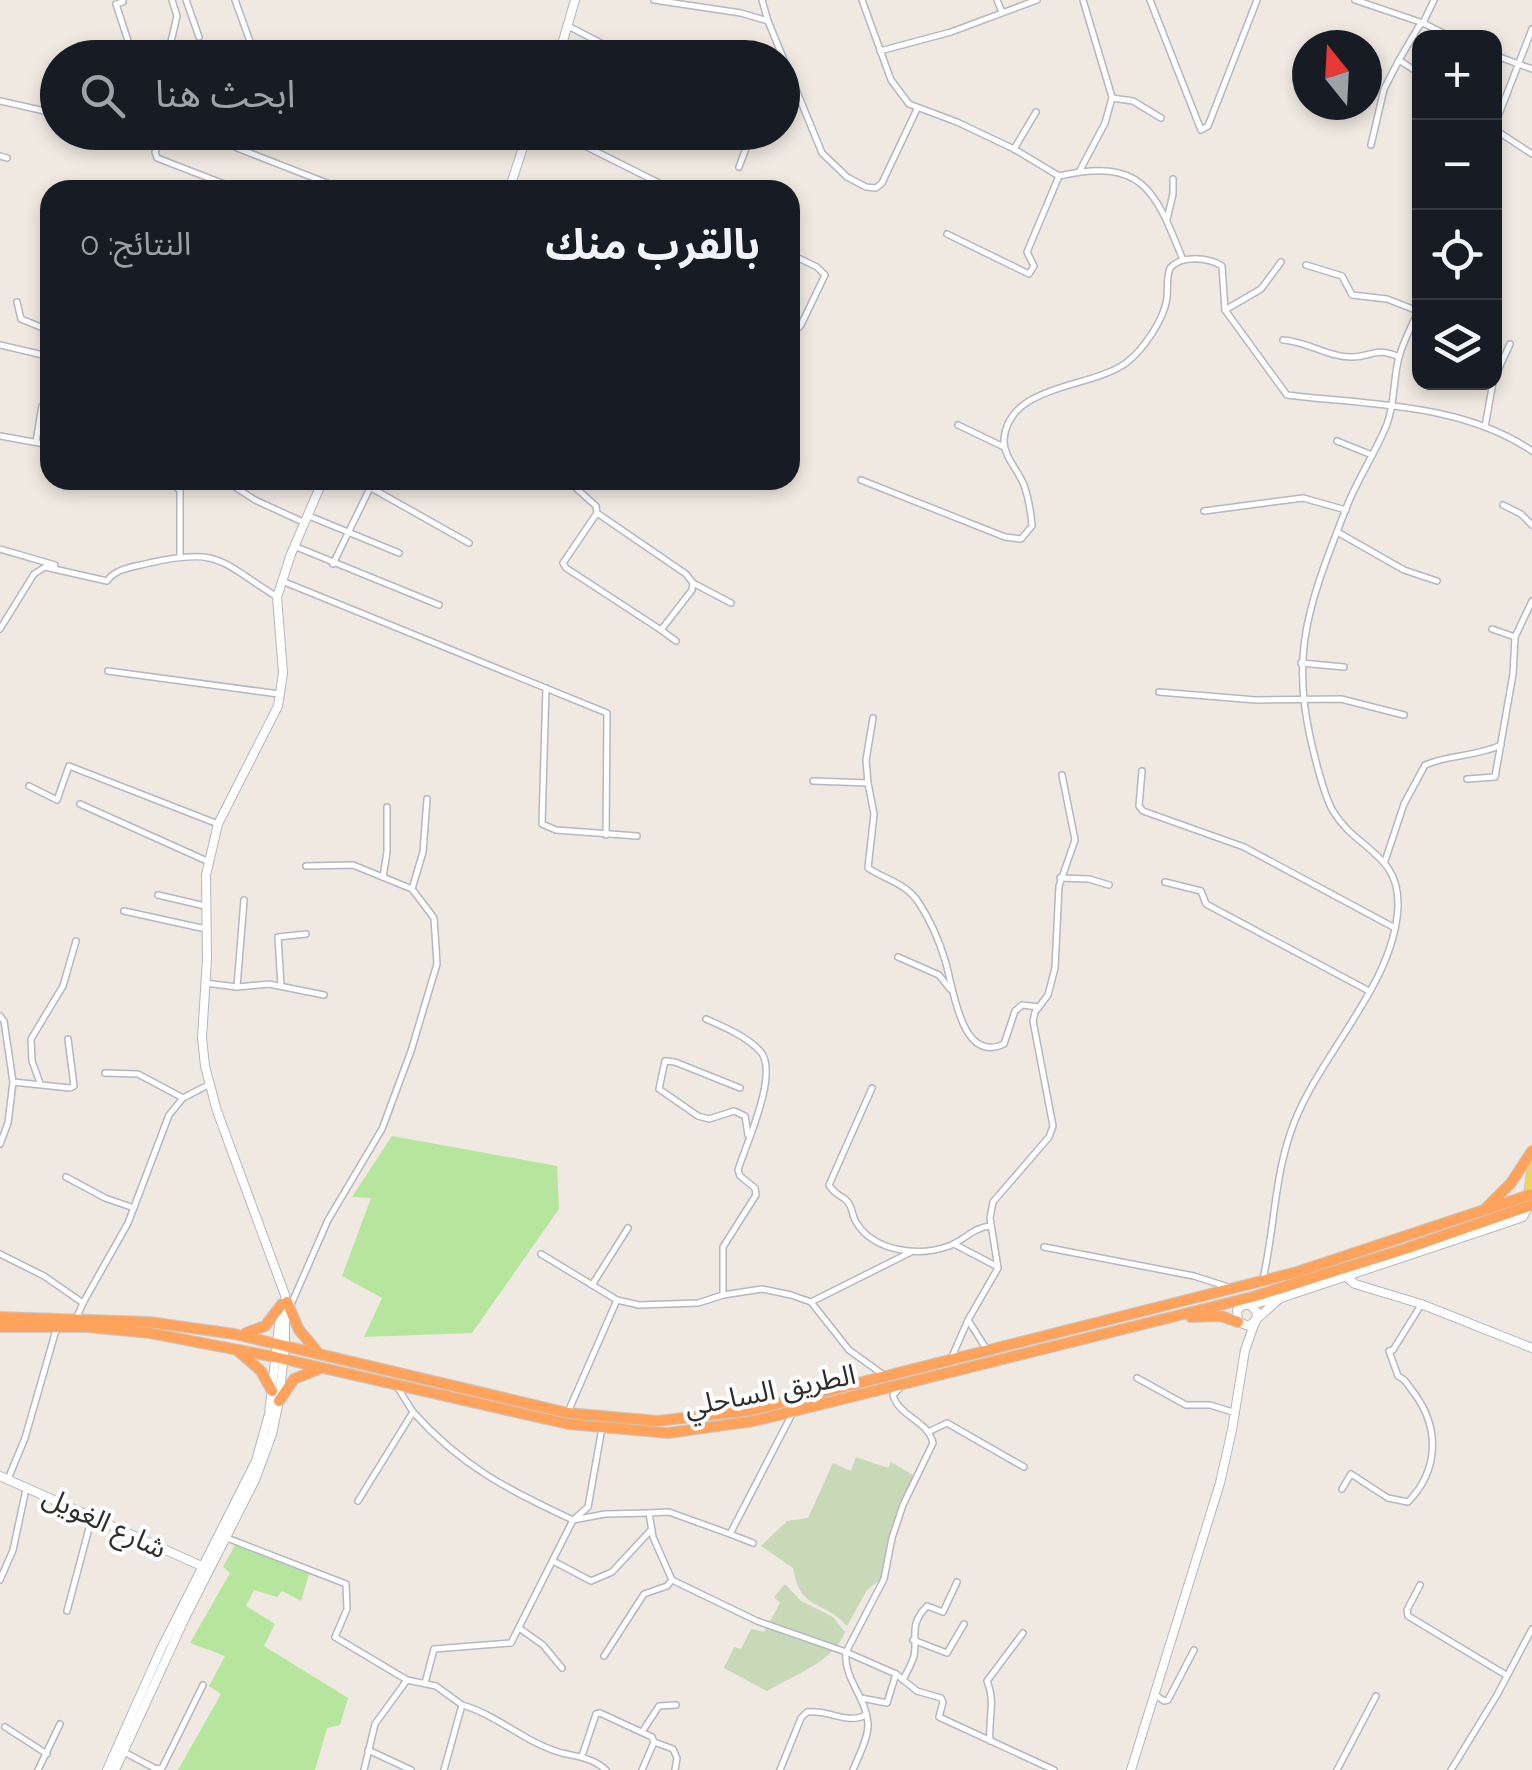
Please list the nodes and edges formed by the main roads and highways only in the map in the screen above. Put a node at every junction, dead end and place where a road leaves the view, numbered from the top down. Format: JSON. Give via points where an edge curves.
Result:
{"nodes":[{"id":1,"x":1532,"y":1151,"type":"edge"},
{"id":2,"x":1532,"y":1167,"type":"edge"},
{"id":3,"x":1530,"y":1200,"type":"edge"},
{"id":4,"x":1484,"y":1210,"type":"junction"},
{"id":5,"x":0,"y":1317,"type":"edge"},
{"id":6,"x":1165,"y":1318,"type":"junction"},
{"id":7,"x":1238,"y":1322,"type":"road end"},
{"id":8,"x":0,"y":1327,"type":"edge"},
{"id":9,"x":234,"y":1334,"type":"junction"},
{"id":10,"x":228,"y":1347,"type":"junction"},
{"id":11,"x":321,"y":1354,"type":"junction"},
{"id":12,"x":329,"y":1370,"type":"junction"}],
"edges":[{"from":1,"to":4,"type":"highway"},
{"from":2,"to":3,"type":"main road"},
{"from":3,"to":4,"type":"highway","name":"الطريق الساحلي"},
{"from":3,"to":6,"type":"highway","name":"الطريق الساحلي","via":[[1290,1286]]},
{"from":4,"to":11,"type":"highway","name":"الطريق الساحلي","via":[[1262,1282],[887,1378],[703,1417],[658,1421],[568,1413]]},
{"from":5,"to":9,"type":"highway","name":"الطريق الساحلي","via":[[149,1322]]},
{"from":6,"to":7,"type":"highway","via":[[1216,1315]]},
{"from":6,"to":12,"type":"highway","name":"الطريق الساحلي","via":[[794,1412],[668,1433],[537,1418]]},
{"from":8,"to":10,"type":"highway","name":"الطريق الساحلي","via":[[150,1333]]},
{"from":9,"to":11,"type":"highway","name":"الطريق الساحلي"},
{"from":9,"to":11,"type":"highway","via":[[266,1326],[286,1305]]},
{"from":10,"to":12,"type":"highway","name":"الطريق الساحلي"},
{"from":10,"to":12,"type":"highway","via":[[256,1365],[275,1396],[302,1374]]}]}
